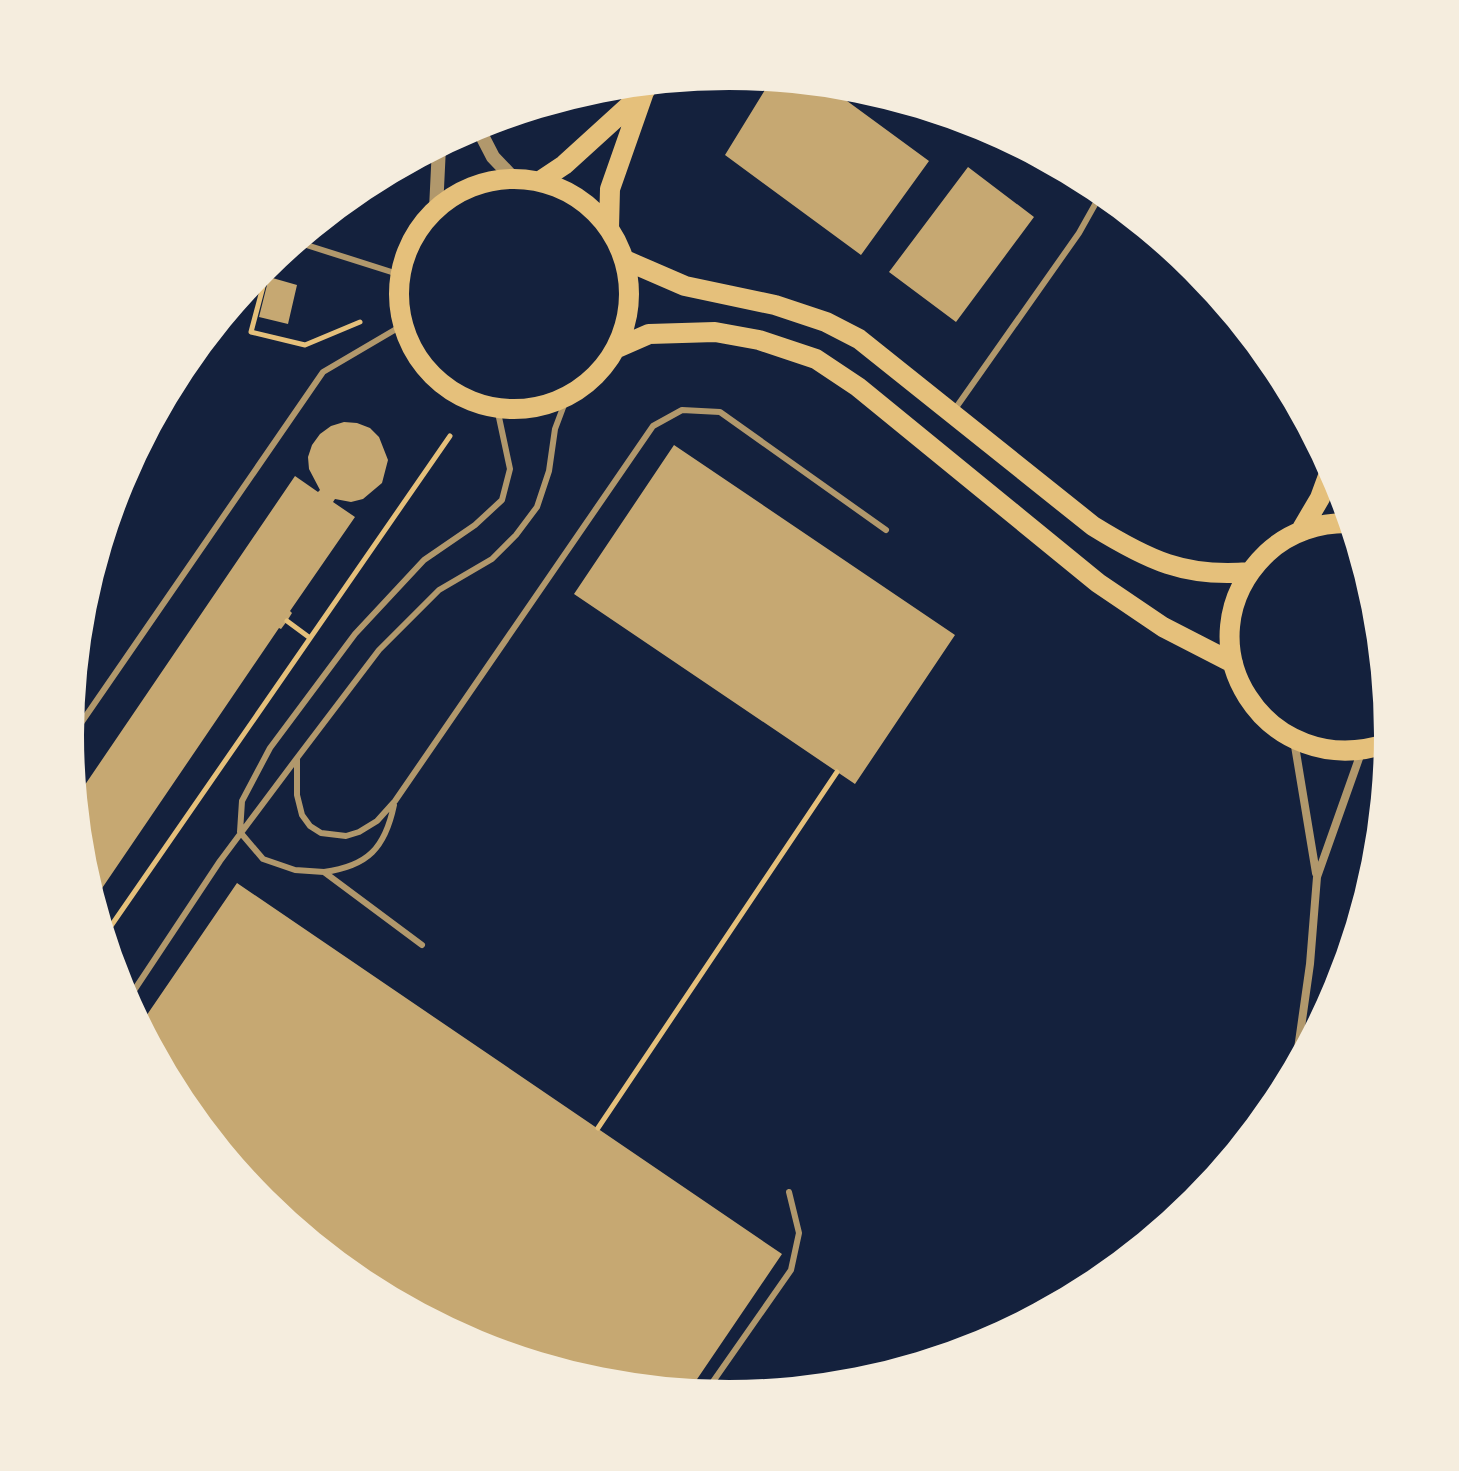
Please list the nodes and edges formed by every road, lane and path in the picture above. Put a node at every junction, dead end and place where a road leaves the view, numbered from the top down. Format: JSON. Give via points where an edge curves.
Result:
{"nodes":[{"id":1,"x":644,"y":96,"type":"edge"},
{"id":2,"x":637,"y":97,"type":"edge"},
{"id":3,"x":483,"y":138,"type":"edge"},
{"id":4,"x":438,"y":160,"type":"edge"},
{"id":5,"x":513,"y":178,"type":"junction"},
{"id":6,"x":540,"y":181,"type":"junction"},
{"id":7,"x":1095,"y":204,"type":"edge"},
{"id":8,"x":436,"y":209,"type":"junction"},
{"id":9,"x":609,"y":228,"type":"junction"},
{"id":10,"x":309,"y":246,"type":"edge"},
{"id":11,"x":625,"y":260,"type":"junction"},
{"id":12,"x":401,"y":275,"type":"junction"},
{"id":13,"x":262,"y":291,"type":"edge"},
{"id":14,"x":360,"y":322,"type":"dead end"},
{"id":15,"x":403,"y":325,"type":"junction"},
{"id":16,"x":617,"y":348,"type":"junction"},
{"id":17,"x":567,"y":397,"type":"junction"},
{"id":18,"x":497,"y":408,"type":"junction"},
{"id":19,"x":953,"y":412,"type":"junction"},
{"id":20,"x":450,"y":436,"type":"dead end"},
{"id":21,"x":1325,"y":485,"type":"edge"},
{"id":22,"x":1339,"y":524,"type":"edge"},
{"id":23,"x":886,"y":530,"type":"dead end"},
{"id":24,"x":1300,"y":532,"type":"junction"},
{"id":25,"x":1250,"y":572,"type":"junction"},
{"id":26,"x":287,"y":621,"type":"dead end"},
{"id":27,"x":310,"y":638,"type":"junction"},
{"id":28,"x":1233,"y":663,"type":"junction"},
{"id":29,"x":84,"y":718,"type":"edge"},
{"id":30,"x":1294,"y":740,"type":"junction"},
{"id":31,"x":1375,"y":747,"type":"edge"},
{"id":32,"x":1362,"y":750,"type":"junction"},
{"id":33,"x":297,"y":758,"type":"junction"},
{"id":34,"x":837,"y":772,"type":"dead end"},
{"id":35,"x":395,"y":801,"type":"junction"},
{"id":36,"x":240,"y":832,"type":"junction"},
{"id":37,"x":324,"y":872,"type":"junction"},
{"id":38,"x":1317,"y":877,"type":"junction"},
{"id":39,"x":112,"y":924,"type":"edge"},
{"id":40,"x":422,"y":945,"type":"dead end"},
{"id":41,"x":136,"y":988,"type":"edge"},
{"id":42,"x":1300,"y":1037,"type":"edge"},
{"id":43,"x":598,"y":1128,"type":"dead end"},
{"id":44,"x":789,"y":1192,"type":"dead end"},
{"id":45,"x":714,"y":1381,"type":"edge"}],
"edges":[{"from":1,"to":9,"type":"main road","via":[[610,189]]},
{"from":2,"to":6,"type":"main road"},
{"from":3,"to":5,"type":"street"},
{"from":4,"to":8,"type":"street"},
{"from":5,"to":6,"type":"main road"},
{"from":5,"to":8,"type":"main road","via":[[480,183]]},
{"from":6,"to":9,"type":"main road","via":[[590,207]]},
{"from":7,"to":19,"type":"lane"},
{"from":8,"to":12,"type":"main road","via":[[417,232]]},
{"from":9,"to":11,"type":"main road"},
{"from":10,"to":12,"type":"lane"},
{"from":11,"to":16,"type":"main road","via":[[629,305]]},
{"from":11,"to":19,"type":"main road","via":[[685,286],[826,322],[859,339]]},
{"from":12,"to":15,"type":"main road"},
{"from":13,"to":14,"type":"path","via":[[251,332],[305,345]]},
{"from":15,"to":18,"type":"main road","via":[[418,357],[441,384],[468,400]]},
{"from":15,"to":29,"type":"lane","via":[[323,372]]},
{"from":16,"to":17,"type":"main road","via":[[596,376]]},
{"from":16,"to":28,"type":"main road","via":[[649,334],[715,332],[816,359],[858,387],[1098,583],[1163,627]]},
{"from":17,"to":18,"type":"main road","via":[[533,408]]},
{"from":17,"to":33,"type":"lane","via":[[537,507],[492,559],[439,590],[379,650]]},
{"from":18,"to":36,"type":"lane","via":[[510,469],[502,500],[424,560],[355,634],[258,768],[242,801]]},
{"from":19,"to":25,"type":"main road","via":[[1121,543],[1196,573]]},
{"from":20,"to":27,"type":"path"},
{"from":21,"to":24,"type":"main road"},
{"from":22,"to":24,"type":"main road"},
{"from":23,"to":35,"type":"lane","via":[[720,412],[682,410],[653,426]]},
{"from":24,"to":25,"type":"main road","via":[[1272,548]]},
{"from":25,"to":28,"type":"main road","via":[[1232,616]]},
{"from":26,"to":27,"type":"path"},
{"from":27,"to":39,"type":"path"},
{"from":28,"to":30,"type":"main road","via":[[1255,708]]},
{"from":30,"to":32,"type":"main road","via":[[1334,751]]},
{"from":30,"to":38,"type":"street"},
{"from":31,"to":32,"type":"main road"},
{"from":32,"to":38,"type":"street"},
{"from":33,"to":35,"type":"lane","via":[[302,815],[321,833],[359,832]]},
{"from":33,"to":36,"type":"lane"},
{"from":34,"to":43,"type":"path"},
{"from":35,"to":37,"type":"lane","via":[[389,826],[366,859],[349,869]]},
{"from":36,"to":37,"type":"lane","via":[[263,859],[295,870]]},
{"from":36,"to":41,"type":"lane"},
{"from":37,"to":40,"type":"lane"},
{"from":38,"to":42,"type":"street"},
{"from":44,"to":45,"type":"lane","via":[[799,1233],[791,1270]]}]}
